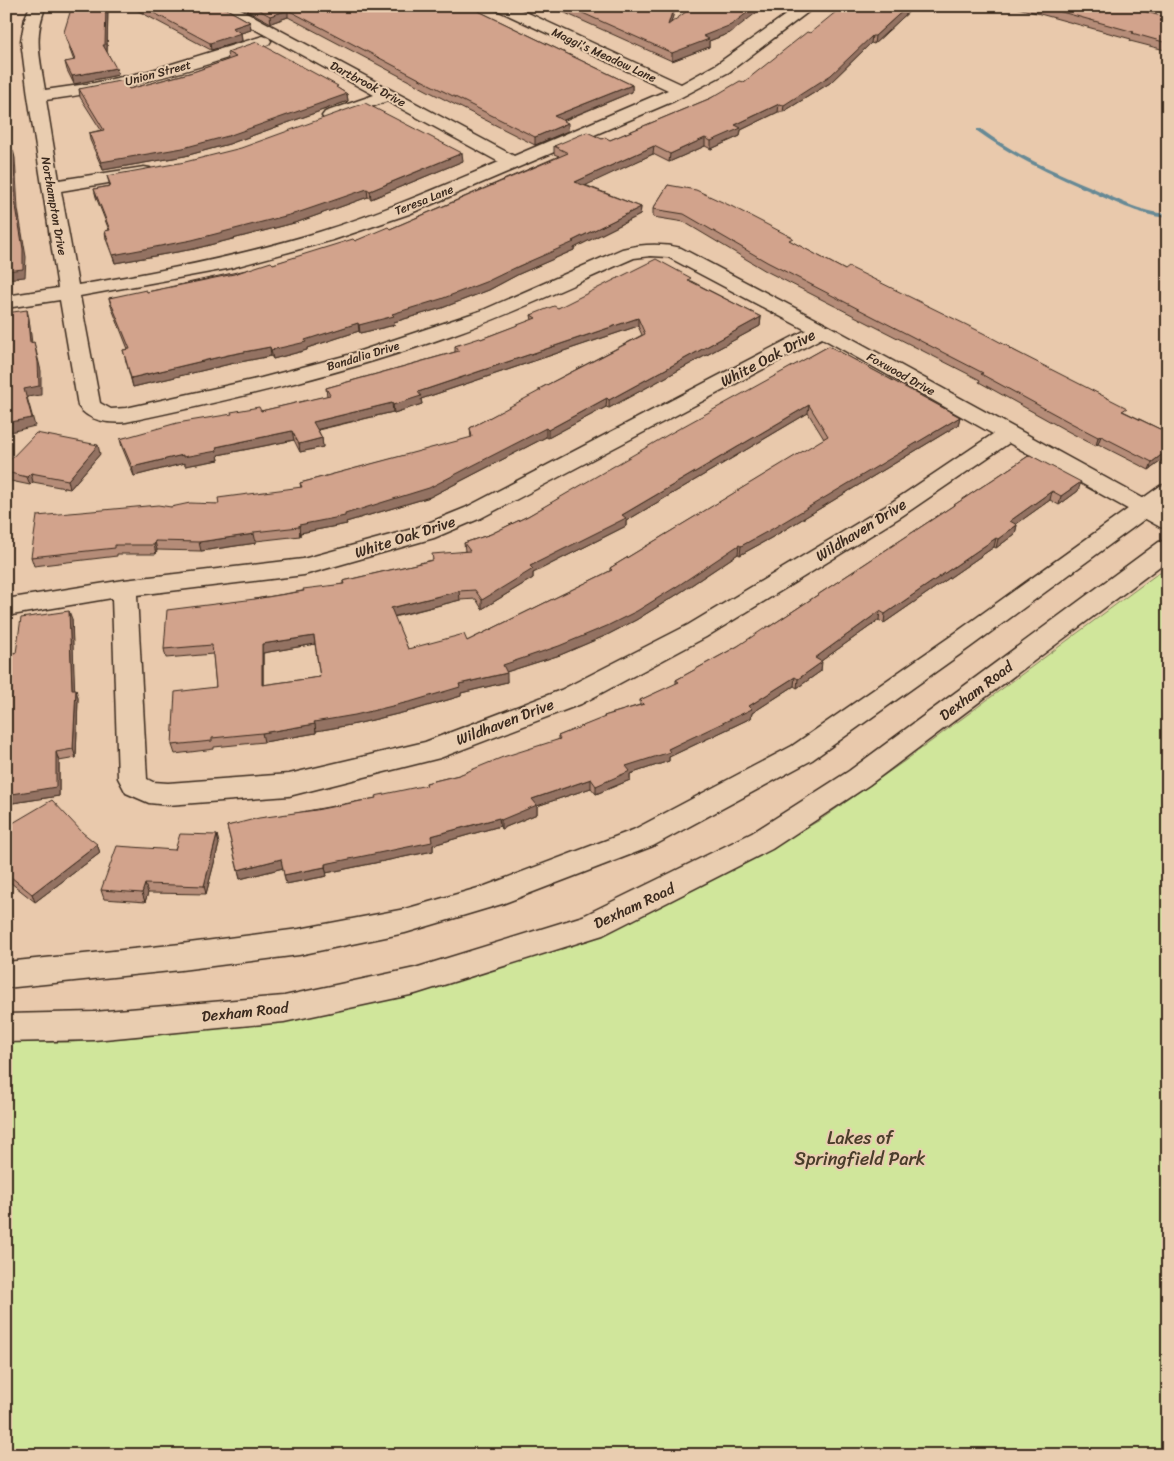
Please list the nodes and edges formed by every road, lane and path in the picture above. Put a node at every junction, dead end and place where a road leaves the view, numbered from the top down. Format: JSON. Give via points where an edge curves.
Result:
{"nodes":[{"id":1,"x":38,"y":6,"type":"edge"},
{"id":2,"x":223,"y":6,"type":"edge"},
{"id":3,"x":501,"y":6,"type":"edge"},
{"id":4,"x":808,"y":6,"type":"edge"},
{"id":5,"x":1162,"y":6,"type":"edge"},
{"id":6,"x":1168,"y":8,"type":"edge"},
{"id":7,"x":276,"y":36,"type":"junction"},
{"id":8,"x":681,"y":90,"type":"junction"},
{"id":9,"x":389,"y":95,"type":"junction"},
{"id":10,"x":36,"y":96,"type":"junction"},
{"id":11,"x":317,"y":121,"type":"edge"},
{"id":12,"x":512,"y":162,"type":"junction"},
{"id":13,"x":158,"y":169,"type":"edge"},
{"id":14,"x":51,"y":187,"type":"junction"},
{"id":15,"x":629,"y":253,"type":"joint"},
{"id":16,"x":69,"y":291,"type":"junction"},
{"id":17,"x":6,"y":302,"type":"edge"},
{"id":18,"x":822,"y":330,"type":"junction"},
{"id":19,"x":90,"y":406,"type":"joint"},
{"id":20,"x":1008,"y":434,"type":"junction"},
{"id":21,"x":1168,"y":492,"type":"edge"},
{"id":22,"x":1156,"y":515,"type":"edge"},
{"id":23,"x":1168,"y":548,"type":"edge"},
{"id":24,"x":124,"y":588,"type":"junction"},
{"id":25,"x":6,"y":608,"type":"edge"},
{"id":26,"x":6,"y":975,"type":"edge"},
{"id":27,"x":6,"y":1028,"type":"edge"}],
"edges":[{"from":1,"to":10,"type":"street","name":"Northampton Drive","via":[[29,41]]},
{"from":2,"to":7,"type":"street","name":"Dartbrook Drive"},
{"from":3,"to":8,"type":"street","name":"Maggi's Meadow Lane"},
{"from":4,"to":8,"type":"street","name":"Teresa Lane","via":[[723,68]]},
{"from":5,"to":6,"type":"street"},
{"from":7,"to":9,"type":"street","name":"Dartbrook Drive"},
{"from":7,"to":10,"type":"street","name":"Union Street","via":[[125,83]]},
{"from":8,"to":12,"type":"street","name":"Teresa Lane"},
{"from":9,"to":11,"type":"street"},
{"from":9,"to":12,"type":"street","name":"Dartbrook Drive"},
{"from":10,"to":14,"type":"street","name":"Northampton Drive"},
{"from":12,"to":16,"type":"street","name":"Teresa Lane","via":[[402,210],[326,236],[220,265]]},
{"from":13,"to":14,"type":"street"},
{"from":14,"to":16,"type":"street","name":"Northampton Drive"},
{"from":15,"to":18,"type":"street","name":"Foxwood Drive","via":[[650,249],[674,252]]},
{"from":15,"to":19,"type":"street","name":"Bandalia Drive","via":[[490,314],[351,360],[225,395],[110,418]]},
{"from":16,"to":17,"type":"street","name":"Teresa Lane"},
{"from":16,"to":19,"type":"street","name":"Northampton Drive"},
{"from":18,"to":20,"type":"street","name":"Foxwood Drive"},
{"from":18,"to":24,"type":"street","name":"White Oak Drive","via":[[473,513],[424,534],[304,567]]},
{"from":20,"to":22,"type":"street","name":"Foxwood Drive"},
{"from":20,"to":24,"type":"street","name":"Wildhaven Drive","via":[[894,511],[697,632],[571,697],[430,751],[289,785],[168,794],[149,792],[136,786],[132,778]]},
{"from":21,"to":22,"type":"street"},
{"from":22,"to":26,"type":"street","via":[[960,642],[802,753],[643,838],[491,896],[405,921],[290,943]]},
{"from":23,"to":27,"type":"street","name":"Dexham Road","via":[[851,784],[762,842],[592,926],[415,981],[284,1009],[94,1026]]},
{"from":24,"to":25,"type":"street","name":"White Oak Drive"}]}
